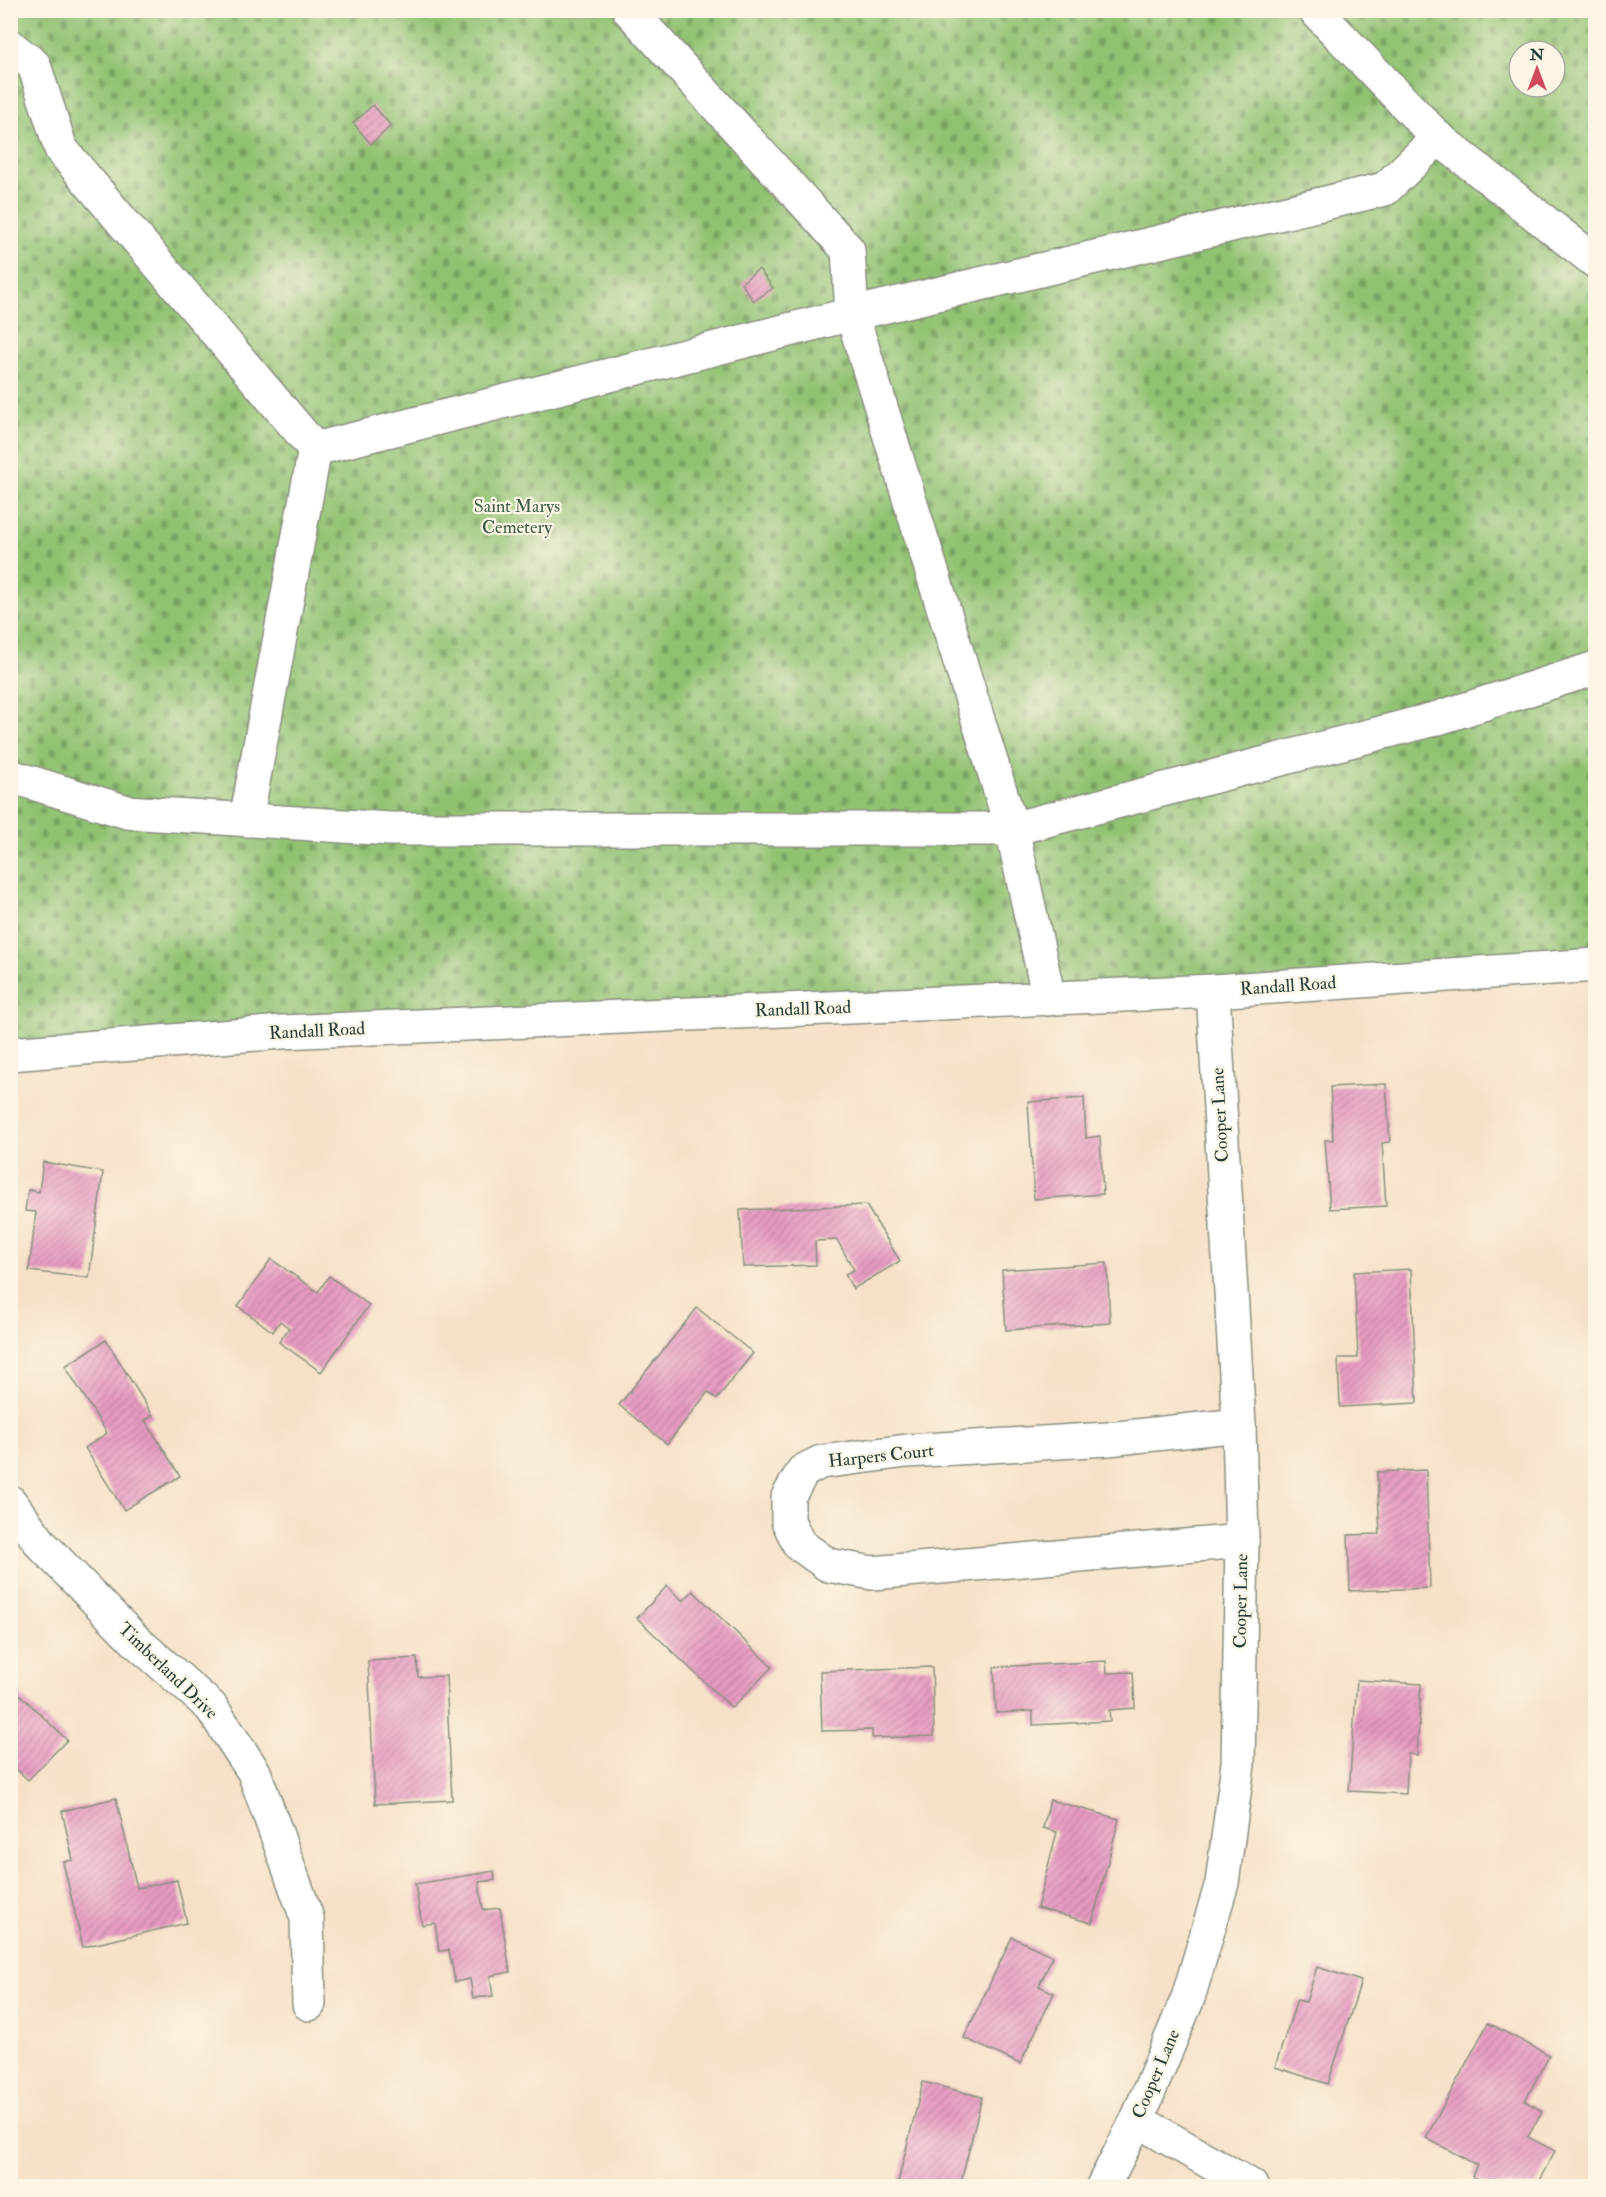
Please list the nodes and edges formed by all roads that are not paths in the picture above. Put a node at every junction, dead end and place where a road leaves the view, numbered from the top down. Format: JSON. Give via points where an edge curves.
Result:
{"nodes":[{"id":1,"x":629,"y":10,"type":"edge"},
{"id":2,"x":1315,"y":10,"type":"edge"},
{"id":3,"x":10,"y":46,"type":"edge"},
{"id":4,"x":1438,"y":138,"type":"junction"},
{"id":5,"x":1596,"y":262,"type":"edge"},
{"id":6,"x":852,"y":314,"type":"junction"},
{"id":7,"x":315,"y":449,"type":"junction"},
{"id":8,"x":1596,"y":668,"type":"edge"},
{"id":9,"x":10,"y":776,"type":"edge"},
{"id":10,"x":246,"y":820,"type":"junction"},
{"id":11,"x":1012,"y":829,"type":"junction"},
{"id":12,"x":1596,"y":965,"type":"edge"},
{"id":13,"x":1213,"y":991,"type":"junction"},
{"id":14,"x":1049,"y":999,"type":"junction"},
{"id":15,"x":10,"y":1054,"type":"edge"},
{"id":16,"x":1239,"y":1425,"type":"junction"},
{"id":17,"x":10,"y":1502,"type":"edge"},
{"id":18,"x":1242,"y":1541,"type":"junction"},
{"id":19,"x":309,"y":2004,"type":"dead end"},
{"id":20,"x":1137,"y":2120,"type":"junction"},
{"id":21,"x":1103,"y":2187,"type":"edge"},
{"id":22,"x":1251,"y":2187,"type":"edge"}],
"edges":[{"from":1,"to":6,"type":"street","via":[[848,250]]},
{"from":2,"to":4,"type":"street"},
{"from":3,"to":7,"type":"street","via":[[34,65],[61,149]]},
{"from":4,"to":5,"type":"street"},
{"from":4,"to":6,"type":"street","via":[[1385,189]]},
{"from":6,"to":7,"type":"street"},
{"from":6,"to":11,"type":"street"},
{"from":7,"to":10,"type":"street"},
{"from":8,"to":11,"type":"street","via":[[1438,717]]},
{"from":9,"to":10,"type":"street","via":[[127,812]]},
{"from":10,"to":11,"type":"street","via":[[390,829]]},
{"from":11,"to":14,"type":"street"},
{"from":12,"to":13,"type":"street","name":"Randall Road"},
{"from":13,"to":14,"type":"street","name":"Randall Road"},
{"from":13,"to":16,"type":"street","name":"Cooper Lane"},
{"from":14,"to":15,"type":"street","name":"Randall Road","via":[[282,1032]]},
{"from":16,"to":18,"type":"street","name":"Cooper Lane"},
{"from":16,"to":18,"type":"street","name":"Harpers Court","via":[[1108,1439],[907,1451],[821,1462],[803,1471],[788,1497],[788,1521],[799,1544],[828,1565],[872,1572]]},
{"from":17,"to":19,"type":"street","name":"Timberland Drive","via":[[42,1545],[73,1577],[137,1642],[211,1707],[254,1772],[307,1918]]},
{"from":18,"to":20,"type":"street","name":"Cooper Lane","via":[[1238,1764],[1222,1883],[1188,1998]]},
{"from":20,"to":21,"type":"street","name":"Cooper Lane"},
{"from":20,"to":22,"type":"street"}]}
